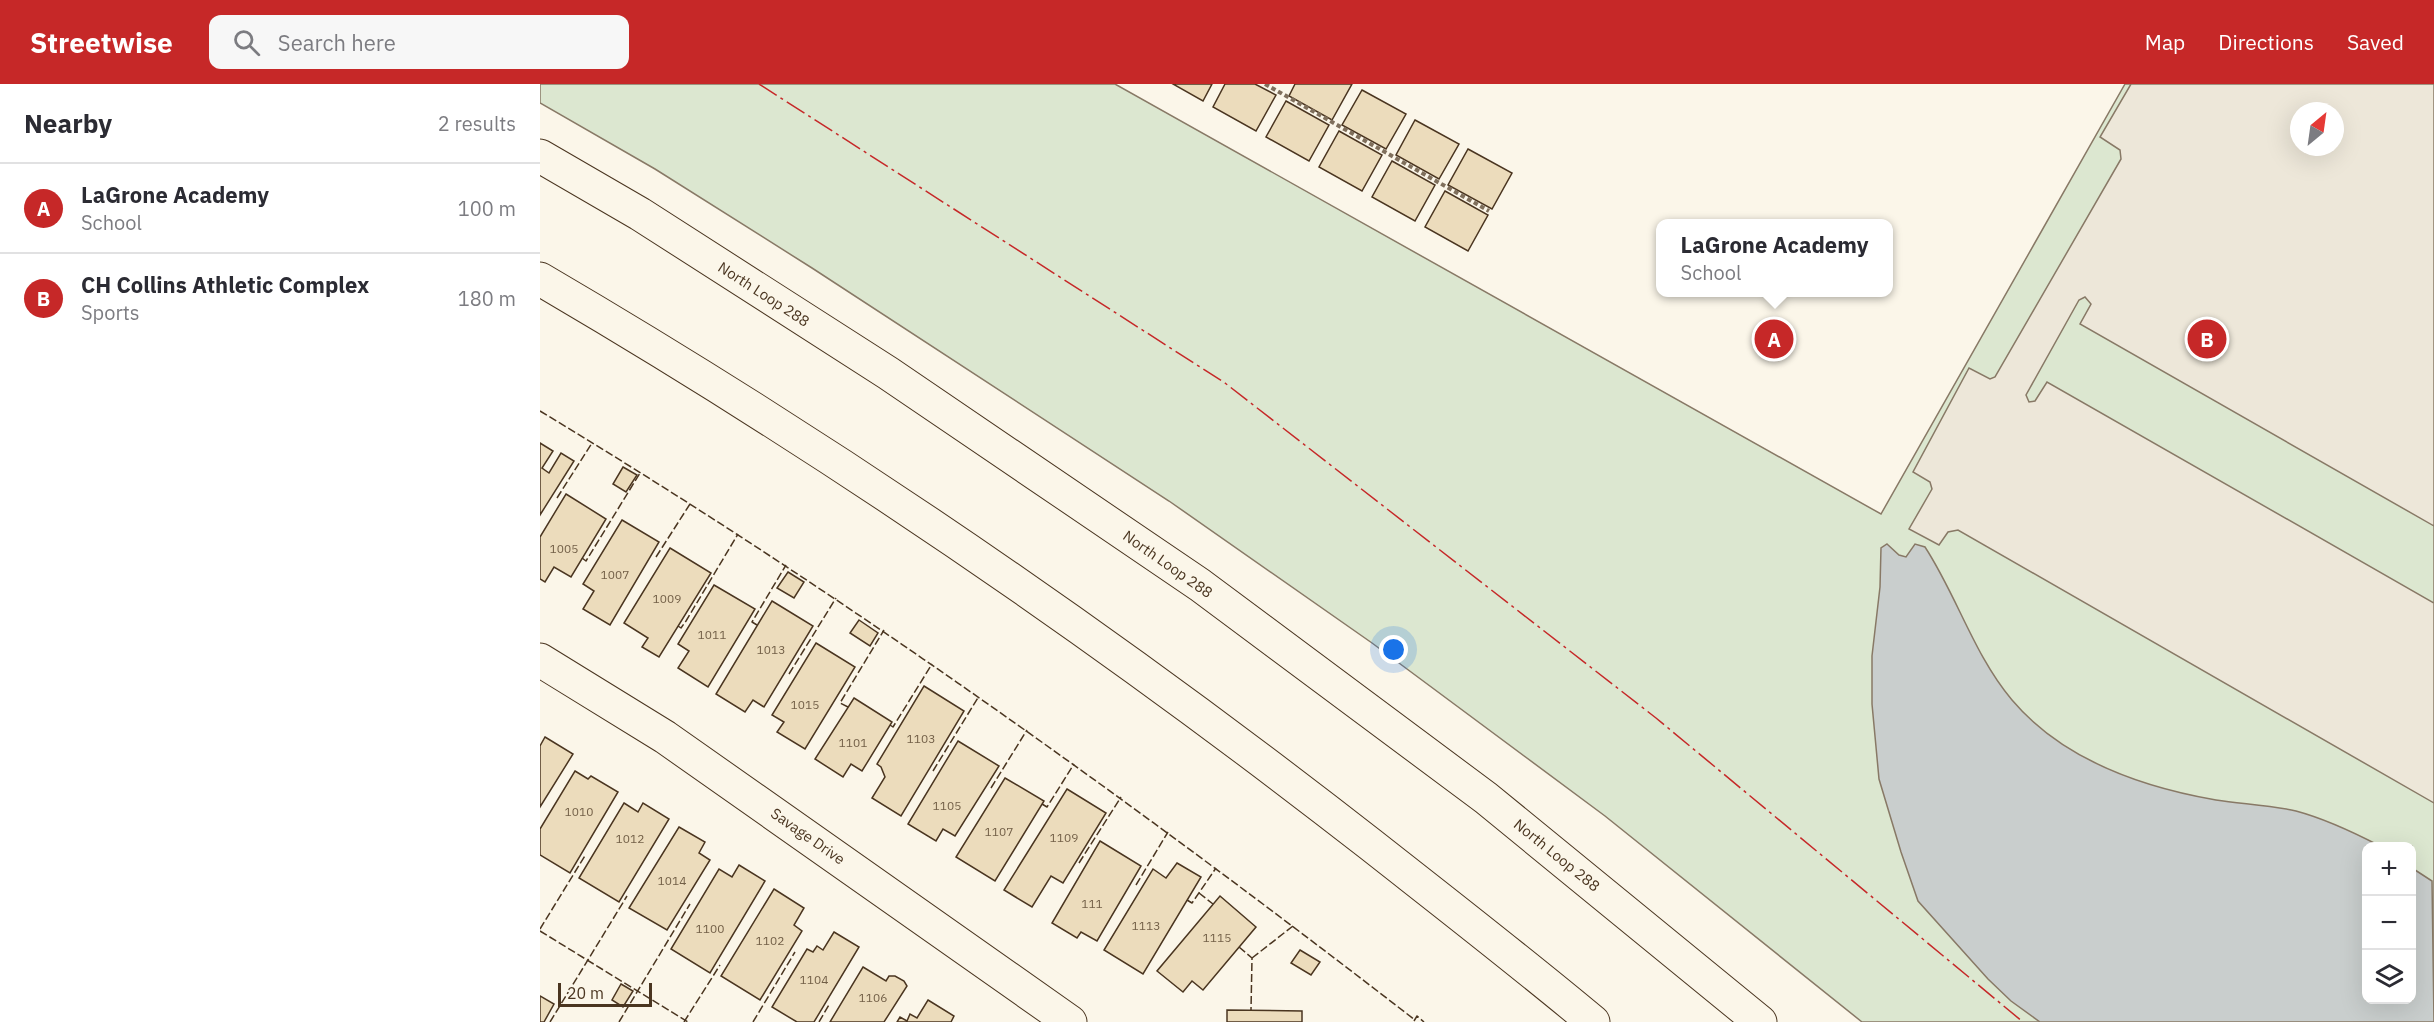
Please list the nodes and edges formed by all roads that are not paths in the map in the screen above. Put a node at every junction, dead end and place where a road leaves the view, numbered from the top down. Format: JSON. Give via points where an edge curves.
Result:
{"nodes":[{"id":1,"x":540,"y":156,"type":"edge"},
{"id":2,"x":540,"y":279,"type":"edge"},
{"id":3,"x":540,"y":660,"type":"edge"},
{"id":4,"x":1070,"y":1022,"type":"edge"},
{"id":5,"x":1593,"y":1022,"type":"edge"},
{"id":6,"x":1760,"y":1022,"type":"edge"}],
"edges":[{"from":1,"to":6,"type":"main road","name":"North Loop 288","via":[[639,214],[878,367],[1200,585],[1486,798]]},
{"from":2,"to":5,"type":"main road","via":[[803,441],[1124,659],[1294,785]]},
{"from":3,"to":4,"type":"main road","name":"Savage Drive","via":[[665,737]]}]}
